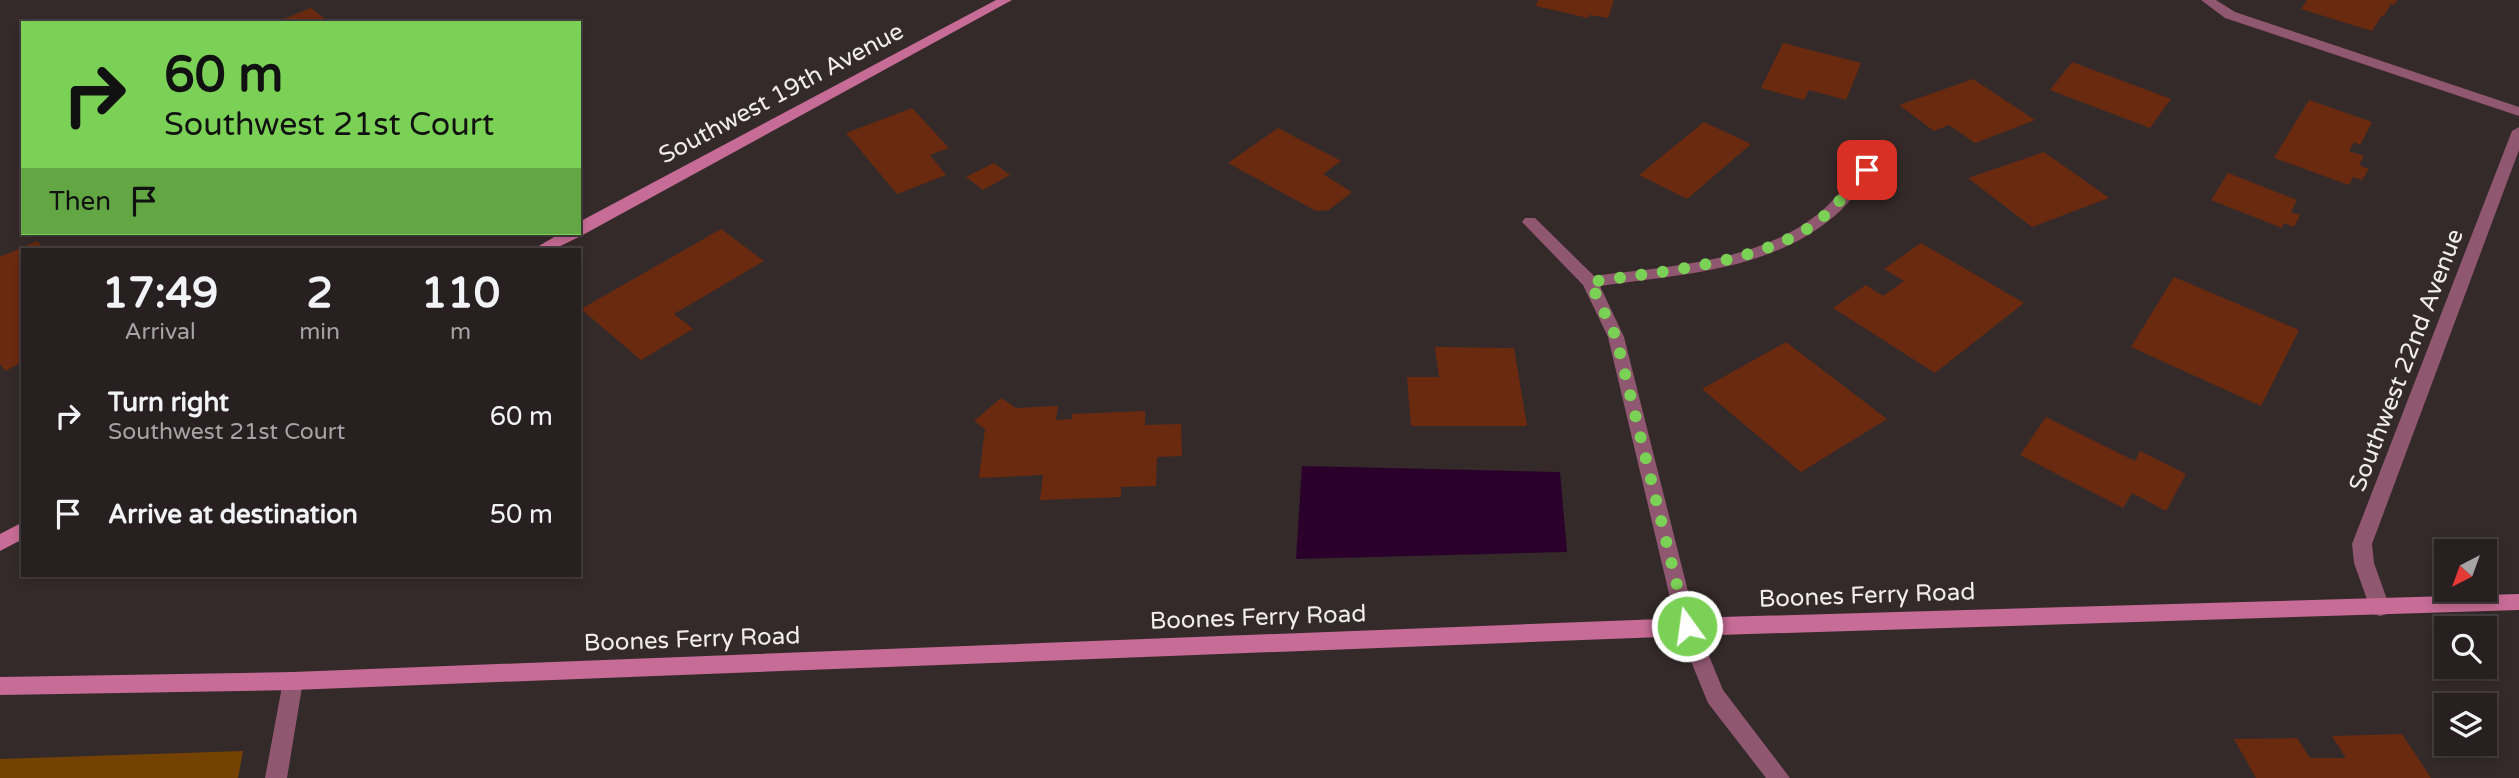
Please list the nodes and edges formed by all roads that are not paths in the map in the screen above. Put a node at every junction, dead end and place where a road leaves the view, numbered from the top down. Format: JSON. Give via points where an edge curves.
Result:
{"nodes":[{"id":1,"x":1006,"y":0,"type":"edge"},
{"id":2,"x":2207,"y":0,"type":"edge"},
{"id":3,"x":2519,"y":112,"type":"edge"},
{"id":4,"x":2519,"y":131,"type":"edge"},
{"id":5,"x":1867,"y":170,"type":"dead end"},
{"id":6,"x":1530,"y":222,"type":"dead end"},
{"id":7,"x":581,"y":228,"type":"edge"},
{"id":8,"x":569,"y":235,"type":"edge"},
{"id":9,"x":544,"y":248,"type":"edge"},
{"id":10,"x":1590,"y":282,"type":"junction"},
{"id":11,"x":21,"y":531,"type":"edge"},
{"id":12,"x":0,"y":543,"type":"edge"},
{"id":13,"x":2519,"y":602,"type":"edge"},
{"id":14,"x":2380,"y":608,"type":"junction"},
{"id":15,"x":1687,"y":626,"type":"junction"},
{"id":16,"x":293,"y":681,"type":"junction"},
{"id":17,"x":0,"y":686,"type":"edge"},
{"id":18,"x":276,"y":778,"type":"edge"},
{"id":19,"x":1779,"y":778,"type":"edge"}],
"edges":[{"from":1,"to":7,"type":"main road","name":"Southwest 19th Avenue"},
{"from":2,"to":3,"type":"street","via":[[2231,15]]},
{"from":4,"to":14,"type":"street","name":"Southwest 22nd Avenue","via":[[2362,544]]},
{"from":5,"to":10,"type":"street","via":[[1822,218],[1774,244],[1714,262]]},
{"from":6,"to":10,"type":"street"},
{"from":8,"to":9,"type":"main road"},
{"from":10,"to":15,"type":"street","via":[[1616,337]]},
{"from":11,"to":12,"type":"main road"},
{"from":13,"to":14,"type":"main road","name":"Boones Ferry Road"},
{"from":14,"to":15,"type":"main road","name":"Boones Ferry Road"},
{"from":15,"to":16,"type":"main road","name":"Boones Ferry Road"},
{"from":15,"to":19,"type":"street","via":[[1715,696]]},
{"from":16,"to":17,"type":"main road","name":"Boones Ferry Road"},
{"from":16,"to":18,"type":"street"}]}
